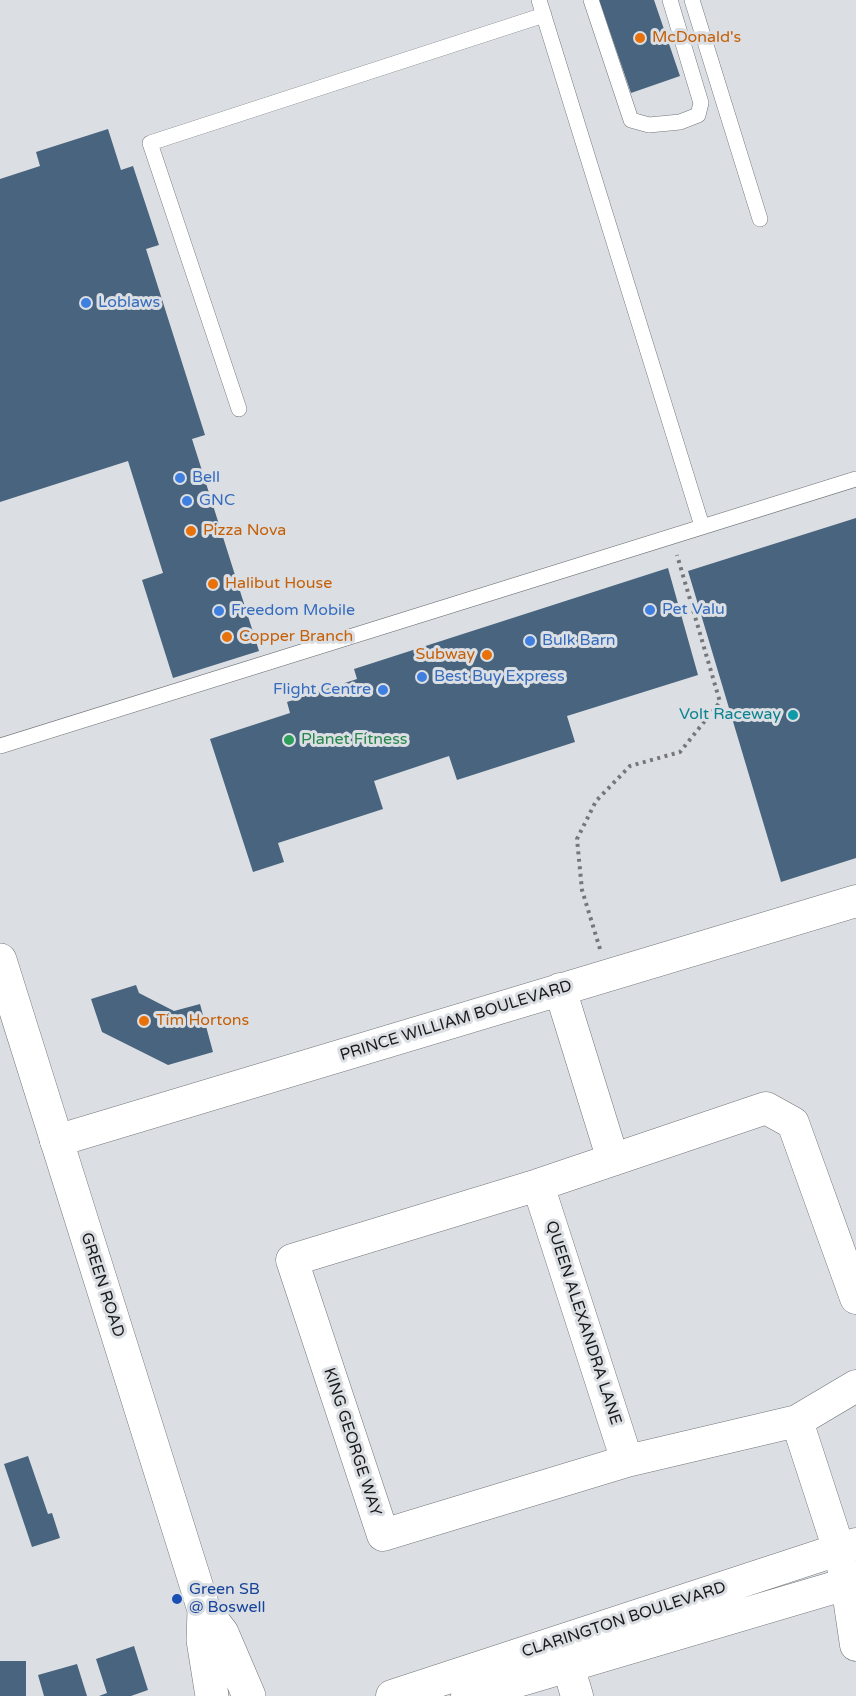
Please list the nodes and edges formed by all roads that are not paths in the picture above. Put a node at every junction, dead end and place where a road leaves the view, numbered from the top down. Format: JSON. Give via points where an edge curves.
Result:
{"nodes":[{"id":1,"x":539,"y":0,"type":"edge"},
{"id":2,"x":591,"y":0,"type":"edge"},
{"id":3,"x":670,"y":0,"type":"edge"},
{"id":4,"x":692,"y":0,"type":"edge"},
{"id":5,"x":544,"y":15,"type":"junction"},
{"id":6,"x":760,"y":219,"type":"dead end"},
{"id":7,"x":239,"y":409,"type":"dead end"},
{"id":8,"x":856,"y":479,"type":"edge"},
{"id":9,"x":702,"y":526,"type":"junction"},
{"id":10,"x":0,"y":746,"type":"edge"},
{"id":11,"x":856,"y":901,"type":"edge"},
{"id":12,"x":0,"y":960,"type":"edge"},
{"id":13,"x":560,"y":990,"type":"junction"},
{"id":14,"x":56,"y":1141,"type":"junction"},
{"id":15,"x":613,"y":1160,"type":"junction"},
{"id":16,"x":538,"y":1185,"type":"junction"},
{"id":17,"x":856,"y":1298,"type":"edge"},
{"id":18,"x":856,"y":1386,"type":"edge"},
{"id":19,"x":797,"y":1421,"type":"junction"},
{"id":20,"x":627,"y":1461,"type":"junction"},
{"id":21,"x":848,"y":1547,"type":"edge"},
{"id":22,"x":852,"y":1582,"type":"edge"},
{"id":23,"x":204,"y":1610,"type":"junction"},
{"id":24,"x":856,"y":1645,"type":"edge"},
{"id":25,"x":564,"y":1654,"type":"junction"},
{"id":26,"x":212,"y":1696,"type":"edge"},
{"id":27,"x":249,"y":1696,"type":"edge"},
{"id":28,"x":392,"y":1696,"type":"edge"},
{"id":29,"x":467,"y":1696,"type":"edge"},
{"id":30,"x":577,"y":1696,"type":"edge"}],
"edges":[{"from":1,"to":5,"type":"lane"},
{"from":2,"to":3,"type":"lane","via":[[631,120],[649,125],[680,122],[698,115],[701,103]]},
{"from":4,"to":6,"type":"lane"},
{"from":5,"to":7,"type":"lane","via":[[150,142]]},
{"from":5,"to":9,"type":"lane"},
{"from":8,"to":9,"type":"lane"},
{"from":9,"to":10,"type":"lane"},
{"from":11,"to":13,"type":"street","name":"PRINCE WILLIAM BOULEVARD"},
{"from":12,"to":14,"type":"street","name":"GREEN ROAD"},
{"from":13,"to":14,"type":"street","name":"PRINCE WILLIAM BOULEVARD"},
{"from":13,"to":15,"type":"street"},
{"from":14,"to":23,"type":"street","name":"GREEN ROAD"},
{"from":15,"to":16,"type":"street","name":"KING GEORGE WAY"},
{"from":15,"to":17,"type":"street","name":"KING GEORGE WAY","via":[[766,1108],[793,1123]]},
{"from":16,"to":20,"type":"street","name":"QUEEN ALEXANDRA LANE"},
{"from":16,"to":20,"type":"street","name":"KING GEORGE WAY","via":[[292,1260],[383,1535]]},
{"from":18,"to":19,"type":"street","name":"KING GEORGE WAY"},
{"from":19,"to":20,"type":"street","name":"KING GEORGE WAY"},
{"from":19,"to":21,"type":"street"},
{"from":21,"to":22,"type":"street"},
{"from":21,"to":25,"type":"street","name":"CLARINGTON BOULEVARD"},
{"from":22,"to":24,"type":"street"},
{"from":22,"to":25,"type":"street","name":"CLARINGTON BOULEVARD"},
{"from":23,"to":26,"type":"street","name":"GREEN ROAD","via":[[203,1640]]},
{"from":23,"to":27,"type":"street","name":"GREEN ROAD","via":[[222,1633]]},
{"from":25,"to":28,"type":"street","name":"CLARINGTON BOULEVARD"},
{"from":25,"to":29,"type":"street","name":"CLARINGTON BOULEVARD"},
{"from":25,"to":30,"type":"street"}]}
